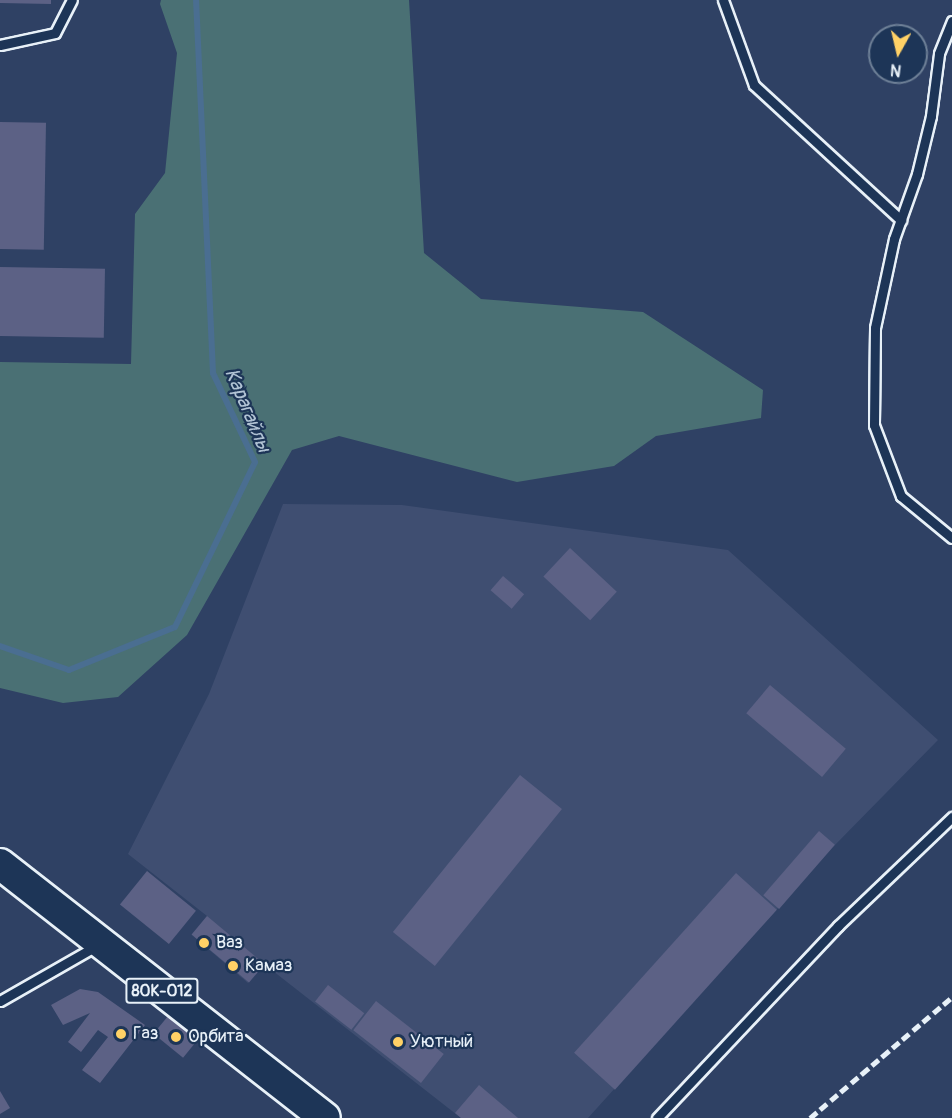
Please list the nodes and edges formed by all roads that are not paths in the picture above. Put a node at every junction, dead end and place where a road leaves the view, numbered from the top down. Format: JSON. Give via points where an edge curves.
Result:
{"nodes":[{"id":1,"x":72,"y":0,"type":"edge"},
{"id":2,"x":723,"y":0,"type":"edge"},
{"id":3,"x":952,"y":21,"type":"edge"},
{"id":4,"x":0,"y":45,"type":"edge"},
{"id":5,"x":901,"y":220,"type":"junction"},
{"id":6,"x":952,"y":538,"type":"edge"},
{"id":7,"x":952,"y":818,"type":"edge"},
{"id":8,"x":0,"y":864,"type":"edge"},
{"id":9,"x":101,"y":943,"type":"junction"},
{"id":10,"x":0,"y":1001,"type":"edge"},
{"id":11,"x":325,"y":1118,"type":"edge"},
{"id":12,"x":657,"y":1118,"type":"edge"}],
"edges":[{"from":1,"to":4,"type":"lane","via":[[55,33]]},
{"from":2,"to":5,"type":"lane","via":[[754,85]]},
{"from":3,"to":5,"type":"lane","via":[[939,54],[931,116]]},
{"from":5,"to":6,"type":"lane","via":[[875,328],[874,425],[901,496]]},
{"from":7,"to":12,"type":"lane","via":[[838,926]]},
{"from":8,"to":9,"type":"main road","number":"80К-012"},
{"from":9,"to":10,"type":"lane"},
{"from":9,"to":11,"type":"main road","number":"80К-012"}]}
